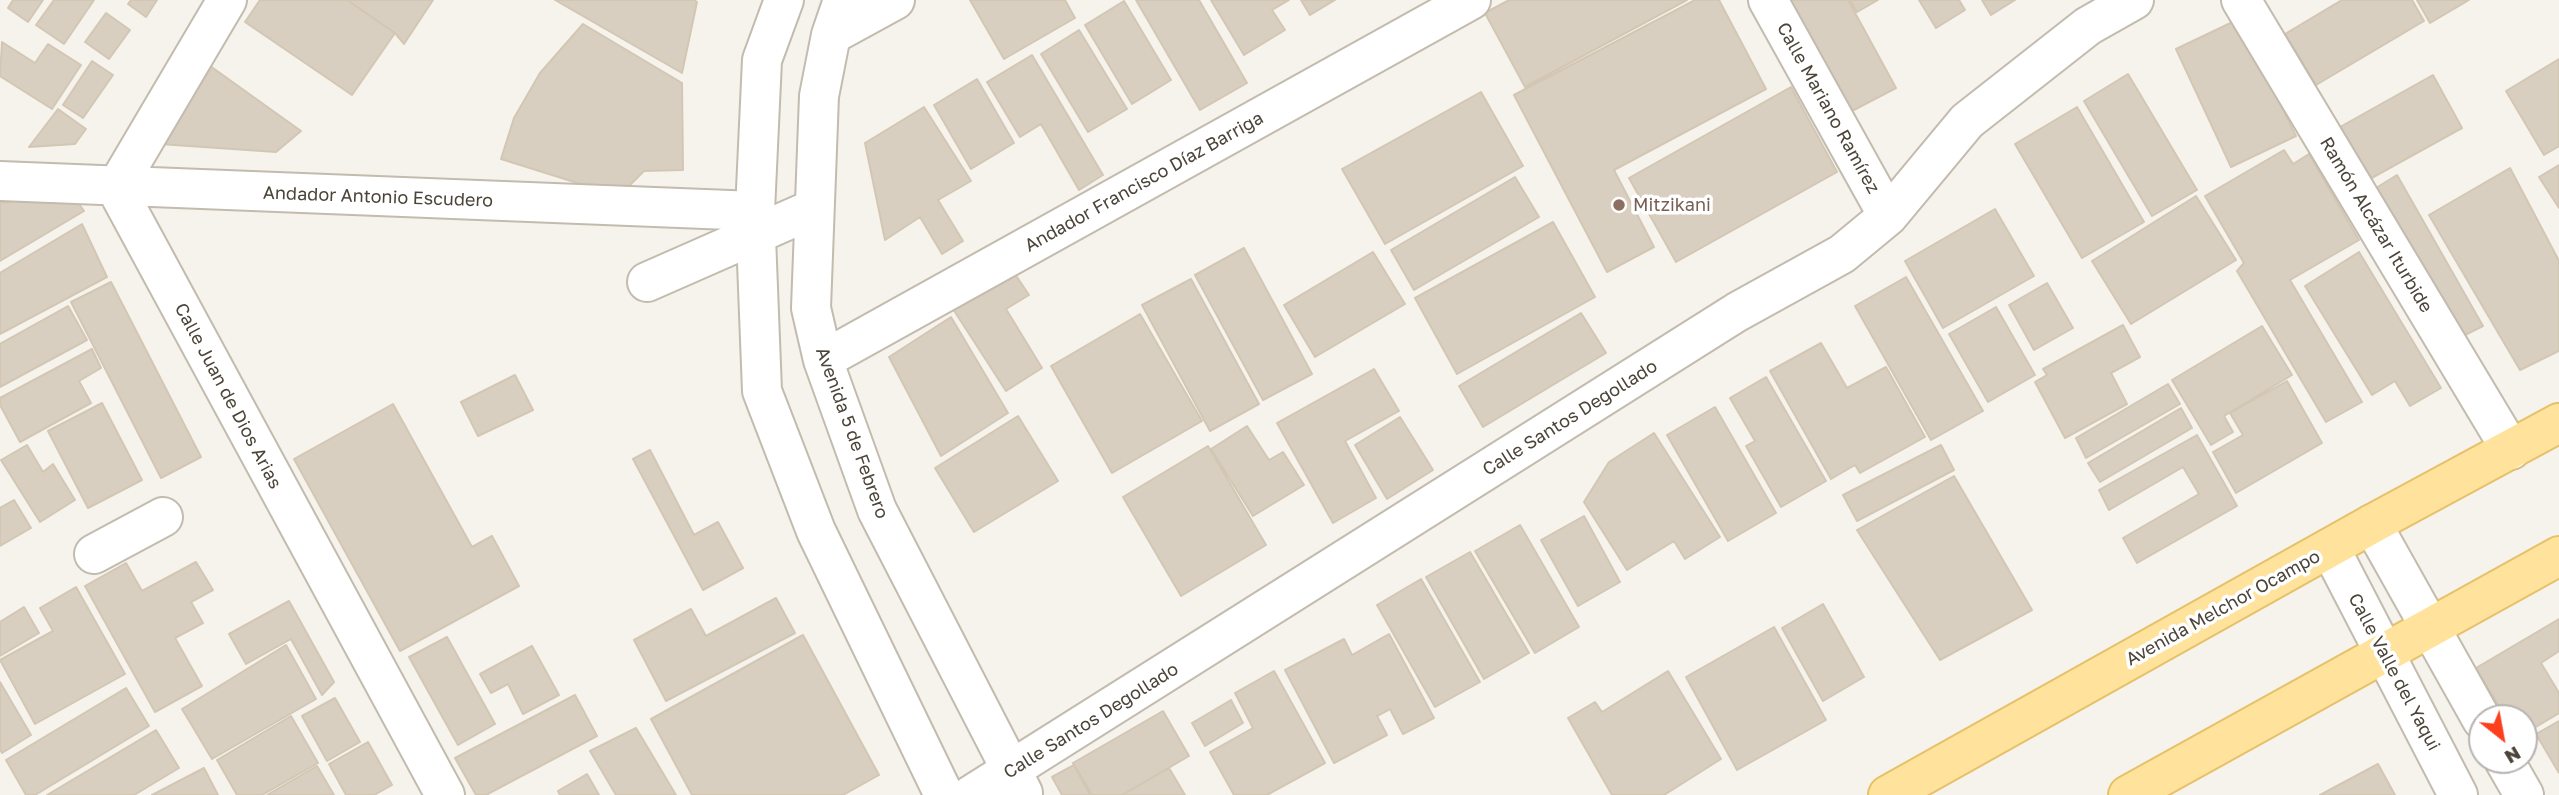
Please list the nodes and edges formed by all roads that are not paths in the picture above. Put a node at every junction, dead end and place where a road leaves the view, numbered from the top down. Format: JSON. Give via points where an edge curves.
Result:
{"nodes":[{"id":1,"x":227,"y":0,"type":"edge"},
{"id":2,"x":784,"y":0,"type":"edge"},
{"id":3,"x":895,"y":0,"type":"edge"},
{"id":4,"x":1768,"y":0,"type":"edge"},
{"id":5,"x":2134,"y":0,"type":"edge"},
{"id":6,"x":2241,"y":0,"type":"edge"},
{"id":7,"x":1468,"y":2,"type":"edge"},
{"id":8,"x":837,"y":18,"type":"edge"},
{"id":9,"x":0,"y":181,"type":"edge"},
{"id":10,"x":116,"y":188,"type":"junction"},
{"id":11,"x":813,"y":209,"type":"junction"},
{"id":12,"x":1888,"y":216,"type":"junction"},
{"id":13,"x":755,"y":223,"type":"junction"},
{"id":14,"x":647,"y":282,"type":"dead end"},
{"id":15,"x":823,"y":360,"type":"junction"},
{"id":16,"x":2559,"y":423,"type":"edge"},
{"id":17,"x":2511,"y":450,"type":"junction"},
{"id":18,"x":163,"y":517,"type":"dead end"},
{"id":19,"x":2372,"y":524,"type":"junction"},
{"id":20,"x":2330,"y":548,"type":"junction"},
{"id":21,"x":94,"y":554,"type":"dead end"},
{"id":22,"x":2559,"y":556,"type":"edge"},
{"id":23,"x":2429,"y":626,"type":"junction"},
{"id":24,"x":2383,"y":653,"type":"junction"},
{"id":25,"x":2473,"y":704,"type":"edge"},
{"id":26,"x":2512,"y":774,"type":"edge"},
{"id":27,"x":1018,"y":783,"type":"edge"},
{"id":28,"x":445,"y":795,"type":"edge"},
{"id":29,"x":944,"y":795,"type":"edge"},
{"id":30,"x":971,"y":795,"type":"edge"},
{"id":31,"x":1888,"y":795,"type":"edge"},
{"id":32,"x":2128,"y":795,"type":"edge"},
{"id":33,"x":2458,"y":795,"type":"edge"},
{"id":34,"x":2524,"y":795,"type":"edge"}],
"edges":[{"from":1,"to":10,"type":"street"},
{"from":2,"to":13,"type":"street","via":[[762,60]]},
{"from":3,"to":8,"type":"street"},
{"from":4,"to":12,"type":"street","name":"Calle Mariano Ramírez"},
{"from":5,"to":12,"type":"street","name":"Calle Santos Degollado","via":[[2088,26],[1967,121]]},
{"from":6,"to":17,"type":"street","name":"Ramón Alcázar Iturbide"},
{"from":7,"to":15,"type":"street","name":"Andador Francisco Díaz Barriga"},
{"from":8,"to":11,"type":"street","name":"Avenida 5 de Febrero","via":[[819,96]]},
{"from":9,"to":10,"type":"street","name":"Andador Antonio Escudero"},
{"from":10,"to":13,"type":"street","name":"Andador Antonio Escudero"},
{"from":10,"to":28,"type":"street","name":"Calle Juan de Dios Arias"},
{"from":11,"to":13,"type":"street"},
{"from":11,"to":15,"type":"street","name":"Avenida 5 de Febrero","via":[[811,308]]},
{"from":12,"to":27,"type":"street","name":"Calle Santos Degollado","via":[[1842,254],[1737,312]]},
{"from":13,"to":14,"type":"street"},
{"from":13,"to":29,"type":"street","via":[[762,391],[816,531]]},
{"from":15,"to":27,"type":"street","name":"Avenida 5 de Febrero","via":[[877,510]]},
{"from":16,"to":17,"type":"main road","name":"Avenida Melchor Ocampo"},
{"from":17,"to":19,"type":"main road","name":"Avenida Melchor Ocampo"},
{"from":18,"to":21,"type":"street"},
{"from":19,"to":20,"type":"main road","name":"Avenida Melchor Ocampo"},
{"from":19,"to":23,"type":"street"},
{"from":20,"to":24,"type":"street","name":"Calle Valle del Yaqui"},
{"from":20,"to":31,"type":"main road","name":"Avenida Melchor Ocampo"},
{"from":22,"to":23,"type":"main road"},
{"from":23,"to":24,"type":"main road"},
{"from":23,"to":25,"type":"street"},
{"from":24,"to":32,"type":"main road"},
{"from":24,"to":33,"type":"street","name":"Calle Valle del Yaqui"},
{"from":26,"to":34,"type":"street"},
{"from":27,"to":30,"type":"street","name":"Calle Santos Degollado"}]}
